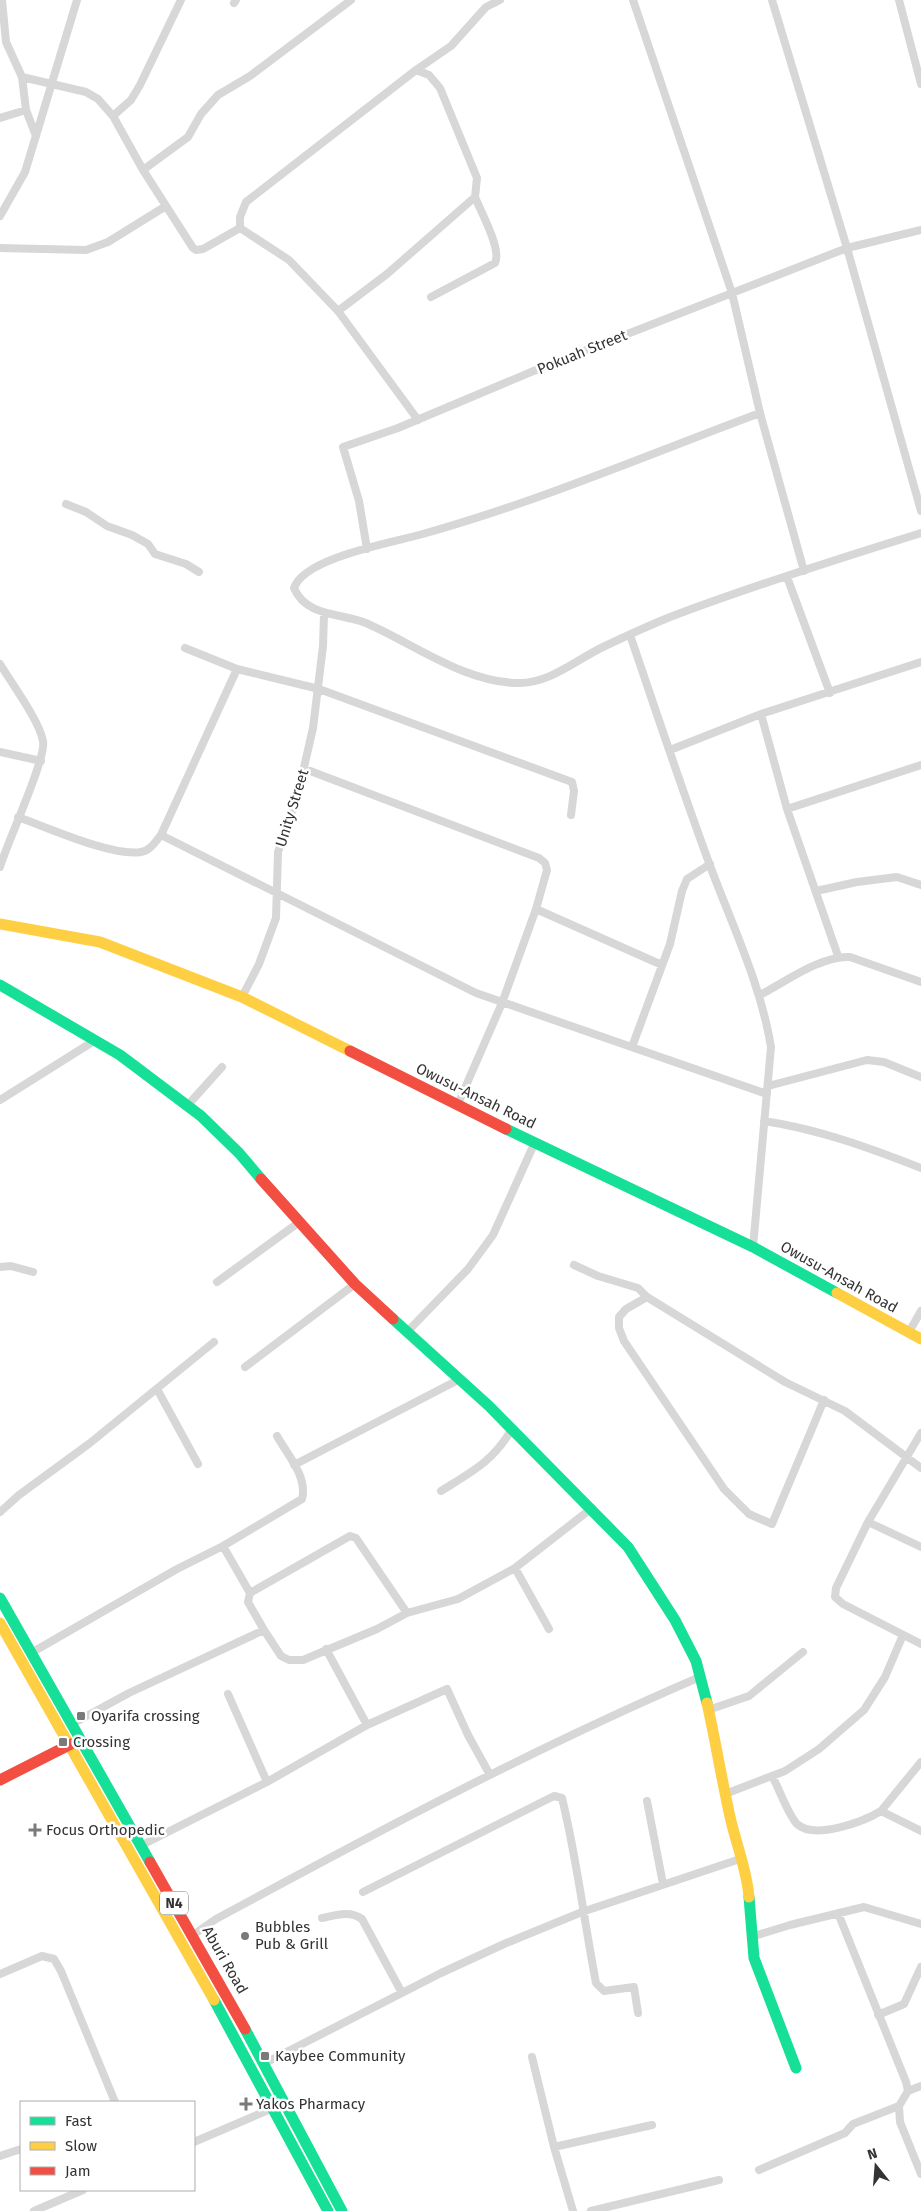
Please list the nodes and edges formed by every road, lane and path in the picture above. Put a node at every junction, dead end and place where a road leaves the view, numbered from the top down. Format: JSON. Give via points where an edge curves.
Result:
{"nodes":[{"id":1,"x":2,"y":0,"type":"edge"},
{"id":2,"x":77,"y":0,"type":"edge"},
{"id":3,"x":181,"y":0,"type":"edge"},
{"id":4,"x":351,"y":0,"type":"edge"},
{"id":5,"x":480,"y":0,"type":"edge"},
{"id":6,"x":500,"y":0,"type":"edge"},
{"id":7,"x":633,"y":0,"type":"edge"},
{"id":8,"x":772,"y":0,"type":"edge"},
{"id":9,"x":899,"y":0,"type":"edge"},
{"id":10,"x":486,"y":7,"type":"junction"},
{"id":11,"x":416,"y":70,"type":"junction"},
{"id":12,"x":22,"y":77,"type":"junction"},
{"id":13,"x":53,"y":83,"type":"junction"},
{"id":14,"x":921,"y":84,"type":"edge"},
{"id":15,"x":26,"y":110,"type":"junction"},
{"id":16,"x":113,"y":116,"type":"junction"},
{"id":17,"x":0,"y":118,"type":"edge"},
{"id":18,"x":36,"y":136,"type":"junction"},
{"id":19,"x":143,"y":170,"type":"junction"},
{"id":20,"x":475,"y":197,"type":"junction"},
{"id":21,"x":166,"y":206,"type":"junction"},
{"id":22,"x":0,"y":216,"type":"edge"},
{"id":23,"x":240,"y":228,"type":"junction"},
{"id":24,"x":921,"y":230,"type":"edge"},
{"id":25,"x":0,"y":248,"type":"edge"},
{"id":26,"x":848,"y":248,"type":"junction"},
{"id":27,"x":732,"y":293,"type":"junction"},
{"id":28,"x":431,"y":297,"type":"dead end"},
{"id":29,"x":338,"y":311,"type":"junction"},
{"id":30,"x":760,"y":413,"type":"junction"},
{"id":31,"x":418,"y":420,"type":"junction"},
{"id":32,"x":66,"y":504,"type":"dead end"},
{"id":33,"x":921,"y":511,"type":"edge"},
{"id":34,"x":921,"y":533,"type":"edge"},
{"id":35,"x":367,"y":549,"type":"junction"},
{"id":36,"x":804,"y":571,"type":"junction"},
{"id":37,"x":199,"y":572,"type":"dead end"},
{"id":38,"x":788,"y":577,"type":"junction"},
{"id":39,"x":324,"y":614,"type":"junction"},
{"id":40,"x":630,"y":635,"type":"junction"},
{"id":41,"x":185,"y":648,"type":"dead end"},
{"id":42,"x":921,"y":662,"type":"edge"},
{"id":43,"x":0,"y":664,"type":"edge"},
{"id":44,"x":237,"y":669,"type":"junction"},
{"id":45,"x":318,"y":689,"type":"junction"},
{"id":46,"x":830,"y":693,"type":"junction"},
{"id":47,"x":761,"y":714,"type":"junction"},
{"id":48,"x":670,"y":750,"type":"junction"},
{"id":49,"x":0,"y":752,"type":"edge"},
{"id":50,"x":41,"y":761,"type":"junction"},
{"id":51,"x":921,"y":765,"type":"edge"},
{"id":52,"x":305,"y":769,"type":"junction"},
{"id":53,"x":788,"y":809,"type":"junction"},
{"id":54,"x":571,"y":815,"type":"dead end"},
{"id":55,"x":18,"y":817,"type":"junction"},
{"id":56,"x":161,"y":835,"type":"junction"},
{"id":57,"x":710,"y":864,"type":"junction"},
{"id":58,"x":0,"y":867,"type":"edge"},
{"id":59,"x":921,"y":885,"type":"edge"},
{"id":60,"x":816,"y":891,"type":"junction"},
{"id":61,"x":278,"y":895,"type":"junction"},
{"id":62,"x":536,"y":909,"type":"junction"},
{"id":63,"x":0,"y":924,"type":"edge"},
{"id":64,"x":838,"y":956,"type":"junction"},
{"id":65,"x":662,"y":965,"type":"junction"},
{"id":66,"x":921,"y":982,"type":"edge"},
{"id":67,"x":0,"y":985,"type":"edge"},
{"id":68,"x":760,"y":995,"type":"junction"},
{"id":69,"x":242,"y":997,"type":"junction"},
{"id":70,"x":502,"y":1003,"type":"junction"},
{"id":71,"x":94,"y":1041,"type":"junction"},
{"id":72,"x":632,"y":1047,"type":"junction"},
{"id":73,"x":222,"y":1066,"type":"dead end"},
{"id":74,"x":921,"y":1077,"type":"edge"},
{"id":75,"x":767,"y":1090,"type":"junction"},
{"id":76,"x":0,"y":1100,"type":"edge"},
{"id":77,"x":458,"y":1104,"type":"junction"},
{"id":78,"x":187,"y":1106,"type":"junction"},
{"id":79,"x":764,"y":1121,"type":"junction"},
{"id":80,"x":535,"y":1142,"type":"junction"},
{"id":81,"x":921,"y":1168,"type":"edge"},
{"id":82,"x":298,"y":1223,"type":"junction"},
{"id":83,"x":753,"y":1247,"type":"junction"},
{"id":84,"x":574,"y":1266,"type":"dead end"},
{"id":85,"x":0,"y":1267,"type":"edge"},
{"id":86,"x":33,"y":1272,"type":"dead end"},
{"id":87,"x":218,"y":1282,"type":"dead end"},
{"id":88,"x":355,"y":1284,"type":"junction"},
{"id":89,"x":647,"y":1297,"type":"junction"},
{"id":90,"x":921,"y":1311,"type":"edge"},
{"id":91,"x":407,"y":1332,"type":"junction"},
{"id":92,"x":909,"y":1332,"type":"junction"},
{"id":93,"x":921,"y":1339,"type":"edge"},
{"id":94,"x":214,"y":1342,"type":"dead end"},
{"id":95,"x":245,"y":1367,"type":"dead end"},
{"id":96,"x":460,"y":1379,"type":"junction"},
{"id":97,"x":157,"y":1389,"type":"junction"},
{"id":98,"x":824,"y":1400,"type":"junction"},
{"id":99,"x":512,"y":1429,"type":"junction"},
{"id":100,"x":921,"y":1433,"type":"edge"},
{"id":101,"x":277,"y":1436,"type":"dead end"},
{"id":102,"x":907,"y":1457,"type":"junction"},
{"id":103,"x":198,"y":1464,"type":"dead end"},
{"id":104,"x":294,"y":1465,"type":"junction"},
{"id":105,"x":921,"y":1468,"type":"edge"},
{"id":106,"x":441,"y":1491,"type":"dead end"},
{"id":107,"x":592,"y":1508,"type":"junction"},
{"id":108,"x":0,"y":1512,"type":"edge"},
{"id":109,"x":868,"y":1522,"type":"junction"},
{"id":110,"x":223,"y":1546,"type":"junction"},
{"id":111,"x":921,"y":1547,"type":"edge"},
{"id":112,"x":515,"y":1568,"type":"junction"},
{"id":113,"x":250,"y":1592,"type":"junction"},
{"id":114,"x":0,"y":1598,"type":"edge"},
{"id":115,"x":407,"y":1613,"type":"junction"},
{"id":116,"x":0,"y":1622,"type":"edge"},
{"id":117,"x":549,"y":1629,"type":"dead end"},
{"id":118,"x":264,"y":1630,"type":"junction"},
{"id":119,"x":903,"y":1635,"type":"junction"},
{"id":120,"x":921,"y":1644,"type":"edge"},
{"id":121,"x":326,"y":1649,"type":"junction"},
{"id":122,"x":803,"y":1652,"type":"dead end"},
{"id":123,"x":31,"y":1653,"type":"junction"},
{"id":124,"x":700,"y":1677,"type":"junction"},
{"id":125,"x":228,"y":1694,"type":"dead end"},
{"id":126,"x":708,"y":1710,"type":"junction"},
{"id":127,"x":72,"y":1724,"type":"junction"},
{"id":128,"x":367,"y":1725,"type":"junction"},
{"id":129,"x":70,"y":1744,"type":"junction"},
{"id":130,"x":921,"y":1762,"type":"edge"},
{"id":131,"x":490,"y":1774,"type":"junction"},
{"id":132,"x":772,"y":1776,"type":"junction"},
{"id":133,"x":0,"y":1780,"type":"edge"},
{"id":134,"x":267,"y":1782,"type":"junction"},
{"id":135,"x":725,"y":1794,"type":"junction"},
{"id":136,"x":647,"y":1801,"type":"dead end"},
{"id":137,"x":881,"y":1811,"type":"junction"},
{"id":138,"x":921,"y":1831,"type":"edge"},
{"id":139,"x":140,"y":1846,"type":"junction"},
{"id":140,"x":740,"y":1859,"type":"junction"},
{"id":141,"x":663,"y":1884,"type":"junction"},
{"id":142,"x":363,"y":1892,"type":"dead end"},
{"id":143,"x":582,"y":1912,"type":"junction"},
{"id":144,"x":838,"y":1913,"type":"junction"},
{"id":145,"x":322,"y":1918,"type":"dead end"},
{"id":146,"x":184,"y":1919,"type":"junction"},
{"id":147,"x":921,"y":1924,"type":"edge"},
{"id":148,"x":172,"y":1927,"type":"junction"},
{"id":149,"x":193,"y":1935,"type":"junction"},
{"id":150,"x":751,"y":1937,"type":"junction"},
{"id":151,"x":921,"y":1967,"type":"edge"},
{"id":152,"x":0,"y":1974,"type":"edge"},
{"id":153,"x":402,"y":1994,"type":"junction"},
{"id":154,"x":638,"y":2013,"type":"dead end"},
{"id":155,"x":878,"y":2015,"type":"junction"},
{"id":156,"x":532,"y":2057,"type":"dead end"},
{"id":157,"x":266,"y":2063,"type":"junction"},
{"id":158,"x":796,"y":2068,"type":"dead end"},
{"id":159,"x":921,"y":2086,"type":"edge"},
{"id":160,"x":908,"y":2091,"type":"junction"},
{"id":161,"x":115,"y":2101,"type":"edge"},
{"id":162,"x":898,"y":2106,"type":"junction"},
{"id":163,"x":273,"y":2108,"type":"junction"},
{"id":164,"x":652,"y":2125,"type":"dead end"},
{"id":165,"x":195,"y":2142,"type":"edge"},
{"id":166,"x":554,"y":2147,"type":"junction"},
{"id":167,"x":20,"y":2149,"type":"edge"},
{"id":168,"x":0,"y":2156,"type":"edge"},
{"id":169,"x":759,"y":2170,"type":"dead end"},
{"id":170,"x":921,"y":2174,"type":"edge"},
{"id":171,"x":719,"y":2180,"type":"dead end"},
{"id":172,"x":81,"y":2191,"type":"edge"},
{"id":173,"x":34,"y":2211,"type":"edge"},
{"id":174,"x":328,"y":2211,"type":"edge"},
{"id":175,"x":342,"y":2211,"type":"edge"},
{"id":176,"x":573,"y":2211,"type":"edge"},
{"id":177,"x":592,"y":2211,"type":"edge"}],
"edges":[{"from":1,"to":12,"type":"street","via":[[6,42]]},
{"from":2,"to":13,"type":"street"},
{"from":3,"to":16,"type":"street","via":[[140,85],[131,100]]},
{"from":4,"to":19,"type":"street","via":[[250,76],[218,95],[201,114],[188,138]]},
{"from":5,"to":10,"type":"street"},
{"from":6,"to":10,"type":"street"},
{"from":7,"to":27,"type":"street"},
{"from":8,"to":26,"type":"street"},
{"from":9,"to":14,"type":"street"},
{"from":10,"to":11,"type":"street","via":[[452,46]]},
{"from":11,"to":20,"type":"street","via":[[428,75],[440,88],[477,178]]},
{"from":11,"to":23,"type":"street","via":[[246,202]]},
{"from":12,"to":13,"type":"street"},
{"from":12,"to":15,"type":"street"},
{"from":13,"to":16,"type":"street","via":[[98,99]]},
{"from":13,"to":18,"type":"street"},
{"from":15,"to":17,"type":"street"},
{"from":15,"to":18,"type":"street"},
{"from":16,"to":19,"type":"street"},
{"from":18,"to":22,"type":"street","via":[[18,188]]},
{"from":19,"to":21,"type":"street"},
{"from":20,"to":28,"type":"street","via":[[496,247],[497,259]]},
{"from":20,"to":29,"type":"street","via":[[387,274]]},
{"from":21,"to":23,"type":"street","via":[[196,250]]},
{"from":21,"to":25,"type":"street","via":[[108,242],[86,250]]},
{"from":23,"to":29,"type":"street","via":[[289,260]]},
{"from":24,"to":26,"type":"street","name":"Pokuah Street"},
{"from":26,"to":27,"type":"street","name":"Pokuah Street"},
{"from":26,"to":33,"type":"street"},
{"from":27,"to":30,"type":"street"},
{"from":27,"to":31,"type":"street","name":"Pokuah Street"},
{"from":29,"to":31,"type":"street"},
{"from":30,"to":35,"type":"street","via":[[484,517]]},
{"from":30,"to":36,"type":"street"},
{"from":31,"to":35,"type":"street","name":"Pokuah Street","via":[[343,447],[359,501]]},
{"from":32,"to":37,"type":"street","via":[[148,544],[155,554]]},
{"from":34,"to":36,"type":"street"},
{"from":35,"to":39,"type":"street","via":[[316,566],[296,581],[294,588],[299,597]]},
{"from":36,"to":38,"type":"street"},
{"from":38,"to":40,"type":"street","via":[[670,617]]},
{"from":38,"to":46,"type":"street"},
{"from":39,"to":40,"type":"street","via":[[364,622],[466,671],[501,682],[542,680]]},
{"from":39,"to":45,"type":"street","name":"Unity Street"},
{"from":40,"to":48,"type":"street"},
{"from":41,"to":44,"type":"street"},
{"from":42,"to":46,"type":"street"},
{"from":43,"to":50,"type":"street","via":[[42,736]]},
{"from":44,"to":45,"type":"street"},
{"from":44,"to":56,"type":"street"},
{"from":45,"to":52,"type":"street","name":"Unity Street"},
{"from":45,"to":54,"type":"street","via":[[572,782]]},
{"from":46,"to":47,"type":"street"},
{"from":47,"to":48,"type":"street"},
{"from":47,"to":53,"type":"street"},
{"from":48,"to":57,"type":"street"},
{"from":49,"to":50,"type":"street"},
{"from":50,"to":55,"type":"street"},
{"from":51,"to":53,"type":"street"},
{"from":52,"to":61,"type":"street","name":"Unity Street","via":[[278,852]]},
{"from":52,"to":62,"type":"street","via":[[543,860],[547,870]]},
{"from":53,"to":60,"type":"street"},
{"from":55,"to":56,"type":"street","via":[[106,848],[134,853],[149,849]]},
{"from":55,"to":58,"type":"street"},
{"from":56,"to":61,"type":"street"},
{"from":57,"to":65,"type":"street","via":[[687,879]]},
{"from":57,"to":68,"type":"street"},
{"from":59,"to":60,"type":"street","via":[[898,877]]},
{"from":60,"to":64,"type":"street"},
{"from":61,"to":69,"type":"street","name":"Unity Street","via":[[276,918],[259,964]]},
{"from":61,"to":70,"type":"street"},
{"from":62,"to":65,"type":"street"},
{"from":62,"to":70,"type":"street"},
{"from":63,"to":69,"type":"main road","name":"Owusu-Ansah Road","via":[[100,942]]},
{"from":64,"to":66,"type":"street","via":[[850,957]]},
{"from":64,"to":68,"type":"street"},
{"from":65,"to":72,"type":"street"},
{"from":67,"to":71,"type":"main road"},
{"from":68,"to":75,"type":"street","via":[[771,1047]]},
{"from":69,"to":77,"type":"main road","name":"Owusu-Ansah Road"},
{"from":70,"to":72,"type":"street"},
{"from":70,"to":77,"type":"street"},
{"from":71,"to":76,"type":"street"},
{"from":71,"to":78,"type":"main road","via":[[120,1055]]},
{"from":72,"to":75,"type":"street"},
{"from":73,"to":78,"type":"street"},
{"from":74,"to":75,"type":"street","via":[[884,1062],[867,1060]]},
{"from":75,"to":79,"type":"street"},
{"from":77,"to":80,"type":"main road","name":"Owusu-Ansah Road"},
{"from":78,"to":82,"type":"main road","via":[[239,1153]]},
{"from":79,"to":81,"type":"street","via":[[799,1126]]},
{"from":79,"to":83,"type":"street"},
{"from":80,"to":83,"type":"main road","name":"Owusu-Ansah Road"},
{"from":80,"to":91,"type":"street","via":[[493,1235],[468,1268]]},
{"from":82,"to":87,"type":"street"},
{"from":82,"to":88,"type":"main road"},
{"from":83,"to":92,"type":"main road","name":"Owusu-Ansah Road"},
{"from":84,"to":89,"type":"street","via":[[638,1288]]},
{"from":85,"to":86,"type":"street"},
{"from":88,"to":91,"type":"main road"},
{"from":88,"to":95,"type":"street"},
{"from":89,"to":98,"type":"street","via":[[785,1382]]},
{"from":89,"to":98,"type":"street","via":[[619,1317],[624,1341],[724,1489],[749,1514],[772,1524]]},
{"from":90,"to":92,"type":"street"},
{"from":91,"to":96,"type":"main road"},
{"from":92,"to":93,"type":"main road","name":"Owusu-Ansah Road"},
{"from":94,"to":97,"type":"street"},
{"from":96,"to":99,"type":"main road"},
{"from":96,"to":104,"type":"street"},
{"from":97,"to":103,"type":"street"},
{"from":97,"to":108,"type":"street"},
{"from":98,"to":102,"type":"street","via":[[845,1411]]},
{"from":99,"to":106,"type":"street","via":[[485,1464]]},
{"from":99,"to":107,"type":"main road"},
{"from":100,"to":102,"type":"street"},
{"from":101,"to":104,"type":"street"},
{"from":102,"to":105,"type":"street"},
{"from":102,"to":109,"type":"street"},
{"from":104,"to":110,"type":"street","via":[[303,1485],[302,1499]]},
{"from":107,"to":112,"type":"street"},
{"from":107,"to":124,"type":"main road","via":[[628,1547],[660,1596],[696,1661]]},
{"from":109,"to":111,"type":"street"},
{"from":109,"to":119,"type":"street","via":[[835,1596],[843,1604]]},
{"from":110,"to":113,"type":"street"},
{"from":110,"to":123,"type":"street"},
{"from":112,"to":115,"type":"street","via":[[458,1599]]},
{"from":112,"to":117,"type":"street"},
{"from":113,"to":115,"type":"street","via":[[350,1536],[356,1538]]},
{"from":113,"to":118,"type":"street","via":[[248,1602]]},
{"from":114,"to":123,"type":"main road","name":"Aburi Road","number":"N4"},
{"from":115,"to":121,"type":"street"},
{"from":116,"to":129,"type":"main road","name":"Aburi Road","number":"N4"},
{"from":118,"to":121,"type":"street","via":[[281,1656],[289,1660],[303,1660]]},
{"from":118,"to":127,"type":"street","via":[[129,1693]]},
{"from":119,"to":120,"type":"street"},
{"from":119,"to":132,"type":"street","via":[[885,1677],[864,1710],[819,1750]]},
{"from":121,"to":128,"type":"street"},
{"from":122,"to":126,"type":"street","via":[[749,1696]]},
{"from":123,"to":127,"type":"main road","name":"Aburi Road","number":"N4"},
{"from":124,"to":126,"type":"main road"},
{"from":124,"to":131,"type":"street"},
{"from":125,"to":134,"type":"street"},
{"from":126,"to":135,"type":"main road"},
{"from":127,"to":139,"type":"main road","name":"Aburi Road","number":"N4"},
{"from":128,"to":131,"type":"street","via":[[447,1689]]},
{"from":128,"to":134,"type":"street"},
{"from":129,"to":133,"type":"main road"},
{"from":129,"to":148,"type":"main road","name":"Aburi Road","number":"N4"},
{"from":130,"to":137,"type":"street"},
{"from":131,"to":149,"type":"street","via":[[369,1836],[216,1919]]},
{"from":132,"to":135,"type":"street"},
{"from":132,"to":137,"type":"street","via":[[796,1824],[807,1830],[818,1832]]},
{"from":134,"to":139,"type":"street"},
{"from":135,"to":140,"type":"main road"},
{"from":136,"to":141,"type":"street"},
{"from":137,"to":138,"type":"street"},
{"from":139,"to":146,"type":"main road","name":"Aburi Road","number":"N4"},
{"from":140,"to":141,"type":"street"},
{"from":140,"to":150,"type":"main road","via":[[748,1881]]},
{"from":141,"to":143,"type":"street"},
{"from":142,"to":143,"type":"street","via":[[554,1796],[562,1798],[572,1835]]},
{"from":143,"to":153,"type":"street","via":[[504,1944]]},
{"from":143,"to":154,"type":"street","via":[[596,1983],[610,1992],[634,1987]]},
{"from":144,"to":147,"type":"street","via":[[864,1907]]},
{"from":144,"to":150,"type":"street"},
{"from":144,"to":155,"type":"street"},
{"from":145,"to":153,"type":"street","via":[[349,1913],[362,1919]]},
{"from":146,"to":148,"type":"main road"},
{"from":146,"to":149,"type":"main road","name":"Aburi Road","number":"N4"},
{"from":148,"to":163,"type":"main road","name":"Aburi Road","number":"N4"},
{"from":149,"to":157,"type":"main road","name":"Aburi Road","number":"N4"},
{"from":150,"to":158,"type":"main road","via":[[754,1958]]},
{"from":151,"to":155,"type":"street","via":[[904,2004]]},
{"from":152,"to":161,"type":"street","via":[[42,1956],[54,1959]]},
{"from":153,"to":157,"type":"street"},
{"from":155,"to":160,"type":"street"},
{"from":156,"to":166,"type":"street"},
{"from":157,"to":175,"type":"main road","name":"Aburi Road","number":"N4"},
{"from":159,"to":160,"type":"street"},
{"from":160,"to":162,"type":"street"},
{"from":162,"to":169,"type":"street"},
{"from":162,"to":170,"type":"street","via":[[900,2122]]},
{"from":163,"to":165,"type":"street"},
{"from":163,"to":174,"type":"main road","name":"Aburi Road","number":"N4"},
{"from":164,"to":166,"type":"street"},
{"from":166,"to":176,"type":"street"},
{"from":167,"to":168,"type":"street"},
{"from":171,"to":177,"type":"street"},
{"from":172,"to":173,"type":"street"}]}
